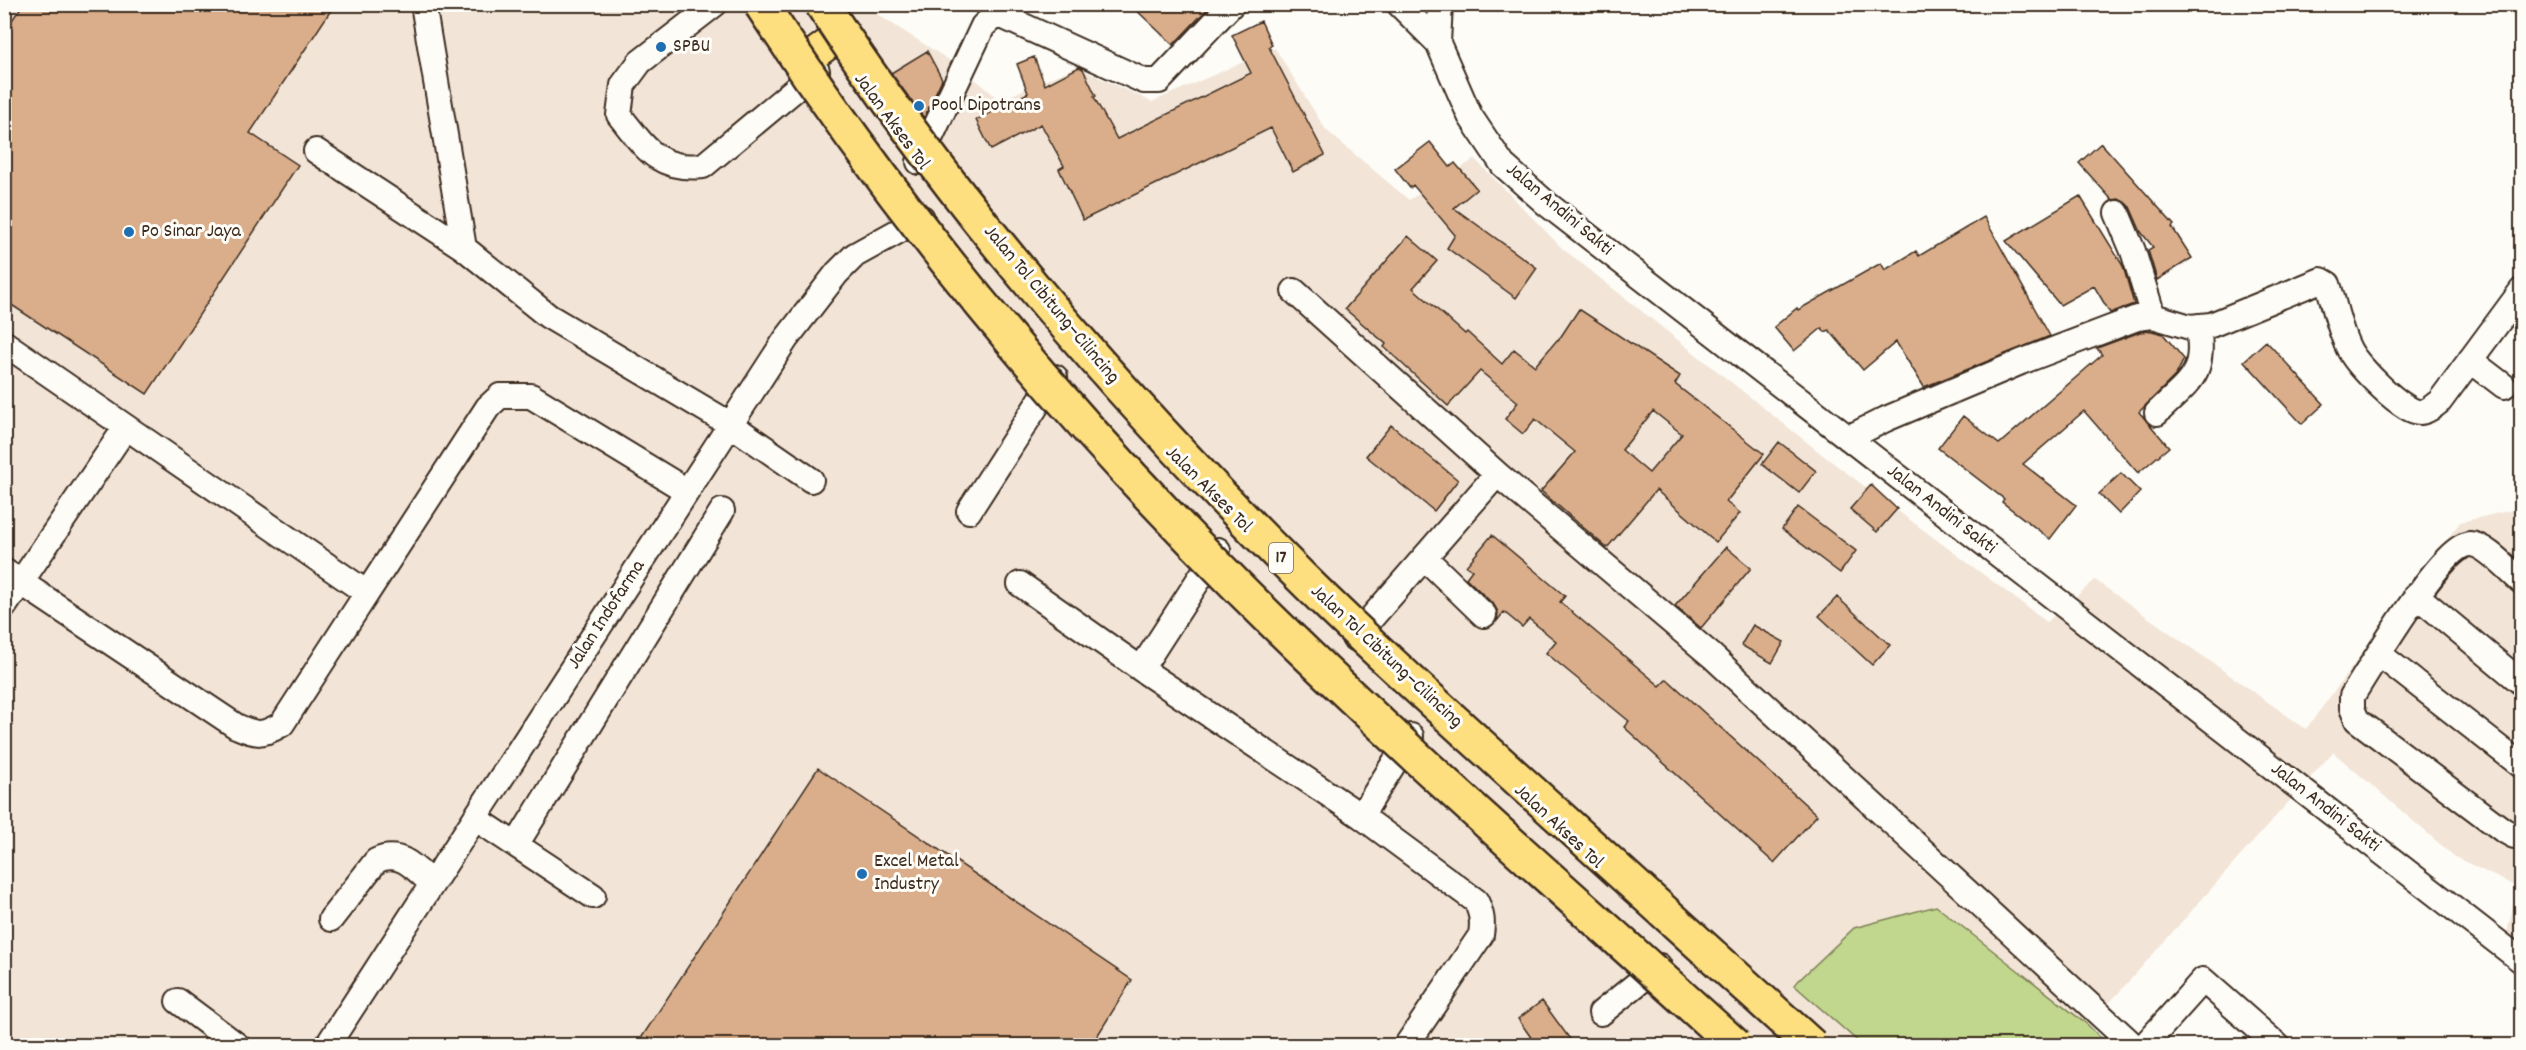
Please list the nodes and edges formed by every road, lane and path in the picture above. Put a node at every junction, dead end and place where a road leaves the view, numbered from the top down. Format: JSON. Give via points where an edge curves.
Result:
{"nodes":[{"id":1,"x":423,"y":4,"type":"edge"},
{"id":2,"x":715,"y":4,"type":"edge"},
{"id":3,"x":761,"y":4,"type":"edge"},
{"id":4,"x":776,"y":4,"type":"edge"},
{"id":5,"x":808,"y":4,"type":"edge"},
{"id":6,"x":822,"y":4,"type":"edge"},
{"id":7,"x":1232,"y":4,"type":"edge"},
{"id":8,"x":1399,"y":4,"type":"edge"},
{"id":9,"x":1440,"y":4,"type":"edge"},
{"id":10,"x":1438,"y":43,"type":"junction"},
{"id":11,"x":820,"y":56,"type":"junction"},
{"id":12,"x":316,"y":151,"type":"dead end"},
{"id":13,"x":919,"y":162,"type":"junction"},
{"id":14,"x":2116,"y":213,"type":"dead end"},
{"id":15,"x":922,"y":218,"type":"junction"},
{"id":16,"x":464,"y":248,"type":"junction"},
{"id":17,"x":2522,"y":290,"type":"edge"},
{"id":18,"x":1294,"y":291,"type":"dead end"},
{"id":19,"x":2153,"y":316,"type":"junction"},
{"id":20,"x":2198,"y":326,"type":"junction"},
{"id":21,"x":4,"y":343,"type":"edge"},
{"id":22,"x":2470,"y":360,"type":"junction"},
{"id":23,"x":1055,"y":377,"type":"junction"},
{"id":24,"x":2504,"y":386,"type":"dead end"},
{"id":25,"x":2157,"y":413,"type":"dead end"},
{"id":26,"x":730,"y":424,"type":"junction"},
{"id":27,"x":126,"y":427,"type":"junction"},
{"id":28,"x":1861,"y":432,"type":"junction"},
{"id":29,"x":1497,"y":474,"type":"junction"},
{"id":30,"x":811,"y":480,"type":"dead end"},
{"id":31,"x":687,"y":491,"type":"junction"},
{"id":32,"x":722,"y":511,"type":"dead end"},
{"id":33,"x":969,"y":511,"type":"dead end"},
{"id":34,"x":1218,"y":550,"type":"junction"},
{"id":35,"x":1426,"y":559,"type":"junction"},
{"id":36,"x":13,"y":576,"type":"edge"},
{"id":37,"x":2522,"y":582,"type":"edge"},
{"id":38,"x":1020,"y":584,"type":"dead end"},
{"id":39,"x":367,"y":593,"type":"junction"},
{"id":40,"x":2416,"y":595,"type":"junction"},
{"id":41,"x":4,"y":607,"type":"edge"},
{"id":42,"x":1484,"y":615,"type":"dead end"},
{"id":43,"x":1354,"y":638,"type":"junction"},
{"id":44,"x":2379,"y":654,"type":"junction"},
{"id":45,"x":1141,"y":669,"type":"junction"},
{"id":46,"x":2522,"y":683,"type":"edge"},
{"id":47,"x":1411,"y":736,"type":"junction"},
{"id":48,"x":2522,"y":766,"type":"edge"},
{"id":49,"x":1360,"y":816,"type":"junction"},
{"id":50,"x":475,"y":818,"type":"junction"},
{"id":51,"x":2522,"y":835,"type":"edge"},
{"id":52,"x":516,"y":845,"type":"junction"},
{"id":53,"x":432,"y":884,"type":"junction"},
{"id":54,"x":593,"y":896,"type":"dead end"},
{"id":55,"x":331,"y":919,"type":"dead end"},
{"id":56,"x":2522,"y":961,"type":"edge"},
{"id":57,"x":1659,"y":966,"type":"junction"},
{"id":58,"x":178,"y":1001,"type":"dead end"},
{"id":59,"x":1601,"y":1013,"type":"dead end"},
{"id":60,"x":238,"y":1046,"type":"edge"},
{"id":61,"x":327,"y":1046,"type":"edge"},
{"id":62,"x":1406,"y":1046,"type":"edge"},
{"id":63,"x":1736,"y":1046,"type":"edge"},
{"id":64,"x":1746,"y":1046,"type":"edge"},
{"id":65,"x":1797,"y":1046,"type":"edge"},
{"id":66,"x":1812,"y":1046,"type":"edge"},
{"id":67,"x":2134,"y":1046,"type":"edge"},
{"id":68,"x":2144,"y":1046,"type":"edge"},
{"id":69,"x":2278,"y":1046,"type":"edge"}],
"edges":[{"from":1,"to":16,"type":"street"},
{"from":2,"to":11,"type":"street","via":[[640,62],[623,85],[620,115],[647,150],[667,164],[703,166]]},
{"from":3,"to":63,"type":"highway","bridge":true,"via":[[903,205],[1014,345],[1133,477],[1244,592],[1392,734]]},
{"from":4,"to":11,"type":"main road","name":"Jalan Akses Tol"},
{"from":5,"to":11,"type":"main road","name":"Jalan Akses Tol"},
{"from":6,"to":66,"type":"highway","name":"Jalan Tol Cibitung–Cilincing","number":"17","bridge":true,"via":[[943,174],[1045,303],[1170,442],[1279,556],[1426,696]]},
{"from":7,"to":13,"type":"street","via":[[1159,81],[1153,82],[1004,17],[993,17],[983,26]]},
{"from":8,"to":10,"type":"street"},
{"from":9,"to":10,"type":"street","name":"Jalan Andini Sakti"},
{"from":10,"to":28,"type":"street","name":"Jalan Andini Sakti","via":[[1470,116],[1503,165],[1586,237]]},
{"from":11,"to":13,"type":"main road","name":"Jalan Akses Tol"},
{"from":11,"to":15,"type":"main road","name":"Jalan Akses Tol"},
{"from":12,"to":16,"type":"street"},
{"from":13,"to":43,"type":"main road","name":"Jalan Akses Tol","via":[[1044,318],[1156,438]]},
{"from":14,"to":19,"type":"street","via":[[2133,251]]},
{"from":15,"to":23,"type":"main road","name":"Jalan Akses Tol"},
{"from":15,"to":26,"type":"street","name":"Jalan Indofarma","via":[[855,255],[837,273],[786,339]]},
{"from":16,"to":26,"type":"street","via":[[548,316]]},
{"from":17,"to":22,"type":"street"},
{"from":18,"to":29,"type":"street"},
{"from":19,"to":20,"type":"street"},
{"from":19,"to":28,"type":"street","via":[[2137,318],[2021,362]]},
{"from":20,"to":22,"type":"street","via":[[2211,326],[2321,280],[2328,284],[2349,350],[2358,364],[2411,410],[2420,412],[2440,401]]},
{"from":20,"to":25,"type":"street","via":[[2199,366]]},
{"from":21,"to":27,"type":"street"},
{"from":22,"to":24,"type":"street"},
{"from":23,"to":33,"type":"street"},
{"from":23,"to":34,"type":"main road","name":"Jalan Akses Tol"},
{"from":26,"to":30,"type":"street"},
{"from":26,"to":31,"type":"street","name":"Jalan Indofarma"},
{"from":27,"to":36,"type":"street"},
{"from":27,"to":39,"type":"street"},
{"from":28,"to":56,"type":"street","name":"Jalan Andini Sakti"},
{"from":29,"to":35,"type":"street"},
{"from":29,"to":67,"type":"street","via":[[1712,656]]},
{"from":31,"to":39,"type":"street","via":[[531,396],[500,396],[488,407]]},
{"from":31,"to":50,"type":"street","name":"Jalan Indofarma"},
{"from":32,"to":52,"type":"street"},
{"from":34,"to":45,"type":"street"},
{"from":34,"to":47,"type":"main road","name":"Jalan Akses Tol"},
{"from":35,"to":42,"type":"street"},
{"from":35,"to":43,"type":"street"},
{"from":36,"to":39,"type":"street","via":[[236,726],[256,734],[282,724]]},
{"from":36,"to":41,"type":"street"},
{"from":37,"to":40,"type":"street","via":[[2482,547],[2472,544],[2457,549]]},
{"from":38,"to":45,"type":"street"},
{"from":40,"to":44,"type":"street"},
{"from":40,"to":46,"type":"street"},
{"from":43,"to":65,"type":"main road","name":"Jalan Akses Tol"},
{"from":44,"to":48,"type":"street"},
{"from":44,"to":51,"type":"street","via":[[2352,696],[2357,720],[2503,830],[2514,836]]},
{"from":45,"to":49,"type":"street"},
{"from":47,"to":49,"type":"street"},
{"from":47,"to":57,"type":"main road","name":"Jalan Akses Tol"},
{"from":49,"to":62,"type":"street","via":[[1476,901],[1482,913],[1480,935]]},
{"from":50,"to":52,"type":"street"},
{"from":50,"to":53,"type":"street","name":"Jalan Indofarma"},
{"from":52,"to":54,"type":"street"},
{"from":53,"to":55,"type":"street","via":[[411,864],[399,857],[385,856],[376,861]]},
{"from":53,"to":61,"type":"street","name":"Jalan Indofarma"},
{"from":57,"to":59,"type":"street"},
{"from":57,"to":64,"type":"main road","name":"Jalan Akses Tol"},
{"from":58,"to":60,"type":"street"},
{"from":68,"to":69,"type":"street","via":[[2203,980]]}]}
